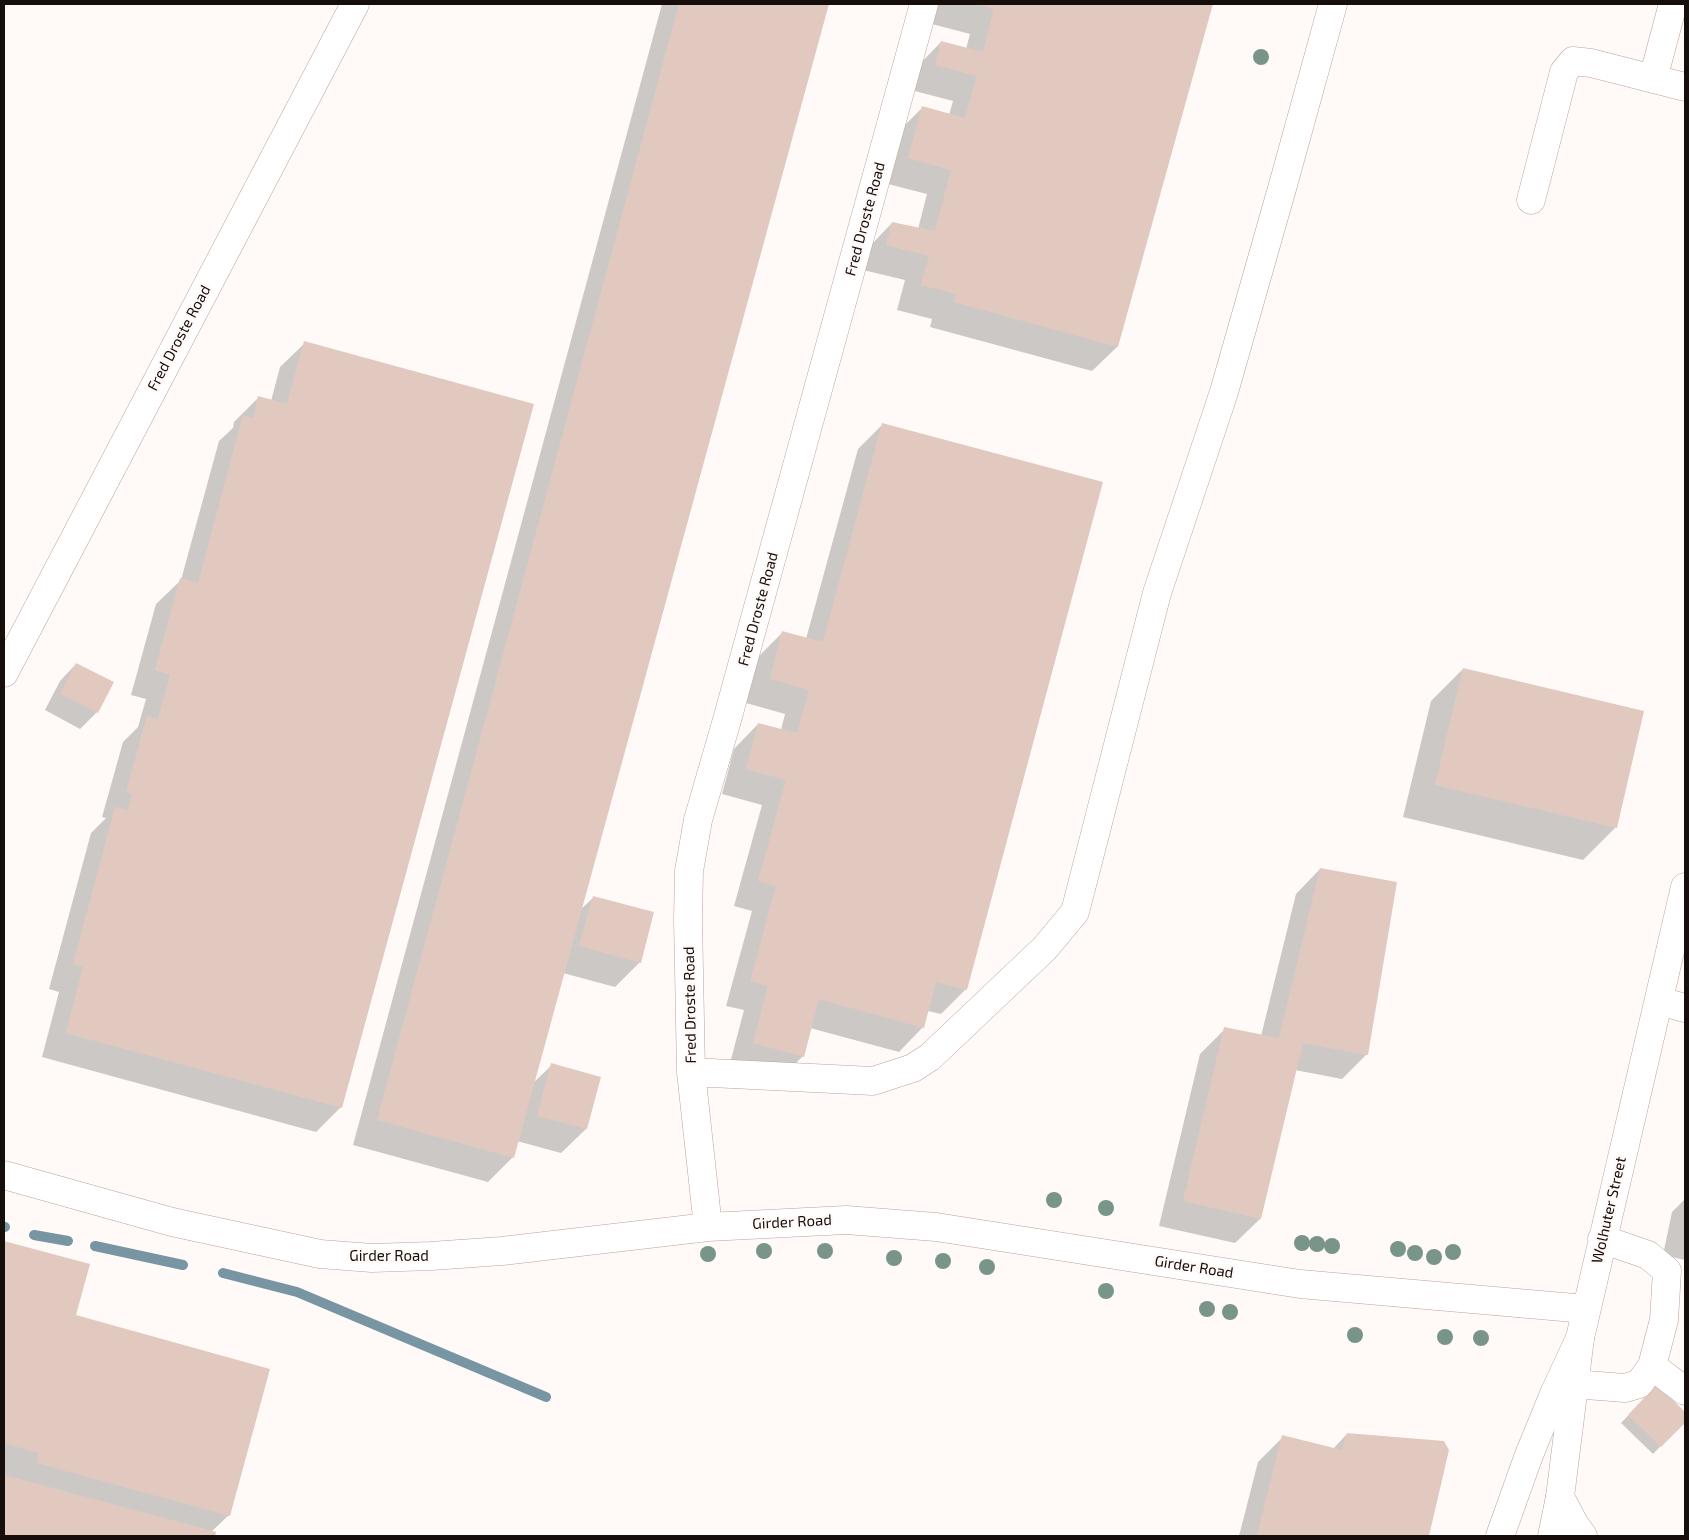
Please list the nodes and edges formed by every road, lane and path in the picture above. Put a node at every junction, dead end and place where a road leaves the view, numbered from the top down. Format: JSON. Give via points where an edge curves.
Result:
{"nodes":[{"id":1,"x":355,"y":4,"type":"edge"},
{"id":2,"x":924,"y":4,"type":"edge"},
{"id":3,"x":1333,"y":4,"type":"edge"},
{"id":4,"x":1672,"y":4,"type":"edge"},
{"id":5,"x":1653,"y":78,"type":"junction"},
{"id":6,"x":1685,"y":87,"type":"edge"},
{"id":7,"x":1531,"y":200,"type":"dead end"},
{"id":8,"x":4,"y":673,"type":"edge"},
{"id":9,"x":1685,"y":886,"type":"edge"},
{"id":10,"x":1659,"y":1001,"type":"junction"},
{"id":11,"x":1685,"y":1008,"type":"edge"},
{"id":12,"x":691,"y":1072,"type":"junction"},
{"id":13,"x":4,"y":1175,"type":"edge"},
{"id":14,"x":708,"y":1227,"type":"junction"},
{"id":15,"x":1602,"y":1240,"type":"junction"},
{"id":16,"x":1676,"y":1272,"type":"edge"},
{"id":17,"x":1586,"y":1309,"type":"junction"},
{"id":18,"x":1580,"y":1338,"type":"junction"},
{"id":19,"x":1652,"y":1366,"type":"junction"},
{"id":20,"x":1573,"y":1384,"type":"junction"},
{"id":21,"x":1685,"y":1391,"type":"edge"},
{"id":22,"x":1560,"y":1496,"type":"junction"},
{"id":23,"x":1500,"y":1536,"type":"edge"},
{"id":24,"x":1552,"y":1536,"type":"edge"},
{"id":25,"x":1584,"y":1536,"type":"edge"}],
"edges":[{"from":1,"to":8,"type":"street","name":"Fred Droste Road"},
{"from":2,"to":12,"type":"street","name":"Fred Droste Road","via":[[698,820],[689,871]]},
{"from":3,"to":12,"type":"street","via":[[1224,392],[1157,593],[1075,912],[1044,948],[930,1057],[913,1068],[873,1081]]},
{"from":4,"to":5,"type":"street"},
{"from":5,"to":6,"type":"street"},
{"from":5,"to":7,"type":"street","via":[[1573,61],[1564,72]]},
{"from":9,"to":10,"type":"street","name":"Wolhuter Street"},
{"from":10,"to":11,"type":"street"},
{"from":10,"to":15,"type":"street","name":"Wolhuter Street"},
{"from":12,"to":14,"type":"street","name":"Fred Droste Road"},
{"from":13,"to":14,"type":"street","name":"Girder Road","via":[[172,1222],[320,1254],[372,1258],[502,1251]]},
{"from":14,"to":17,"type":"street","name":"Girder Road","via":[[846,1220],[936,1227],[1300,1284]]},
{"from":15,"to":16,"type":"street","via":[[1648,1255]]},
{"from":15,"to":17,"type":"street","name":"Wolhuter Street"},
{"from":16,"to":19,"type":"street"},
{"from":17,"to":18,"type":"street","name":"Wolhuter Street"},
{"from":18,"to":20,"type":"street","name":"Wolhuter Street"},
{"from":18,"to":23,"type":"street","via":[[1533,1446]]},
{"from":19,"to":20,"type":"street","via":[[1639,1384],[1625,1388]]},
{"from":19,"to":21,"type":"street"},
{"from":20,"to":22,"type":"street","name":"Wolhuter Street"},
{"from":22,"to":24,"type":"street","name":"Wolhuter Street"},
{"from":22,"to":25,"type":"street"}]}
